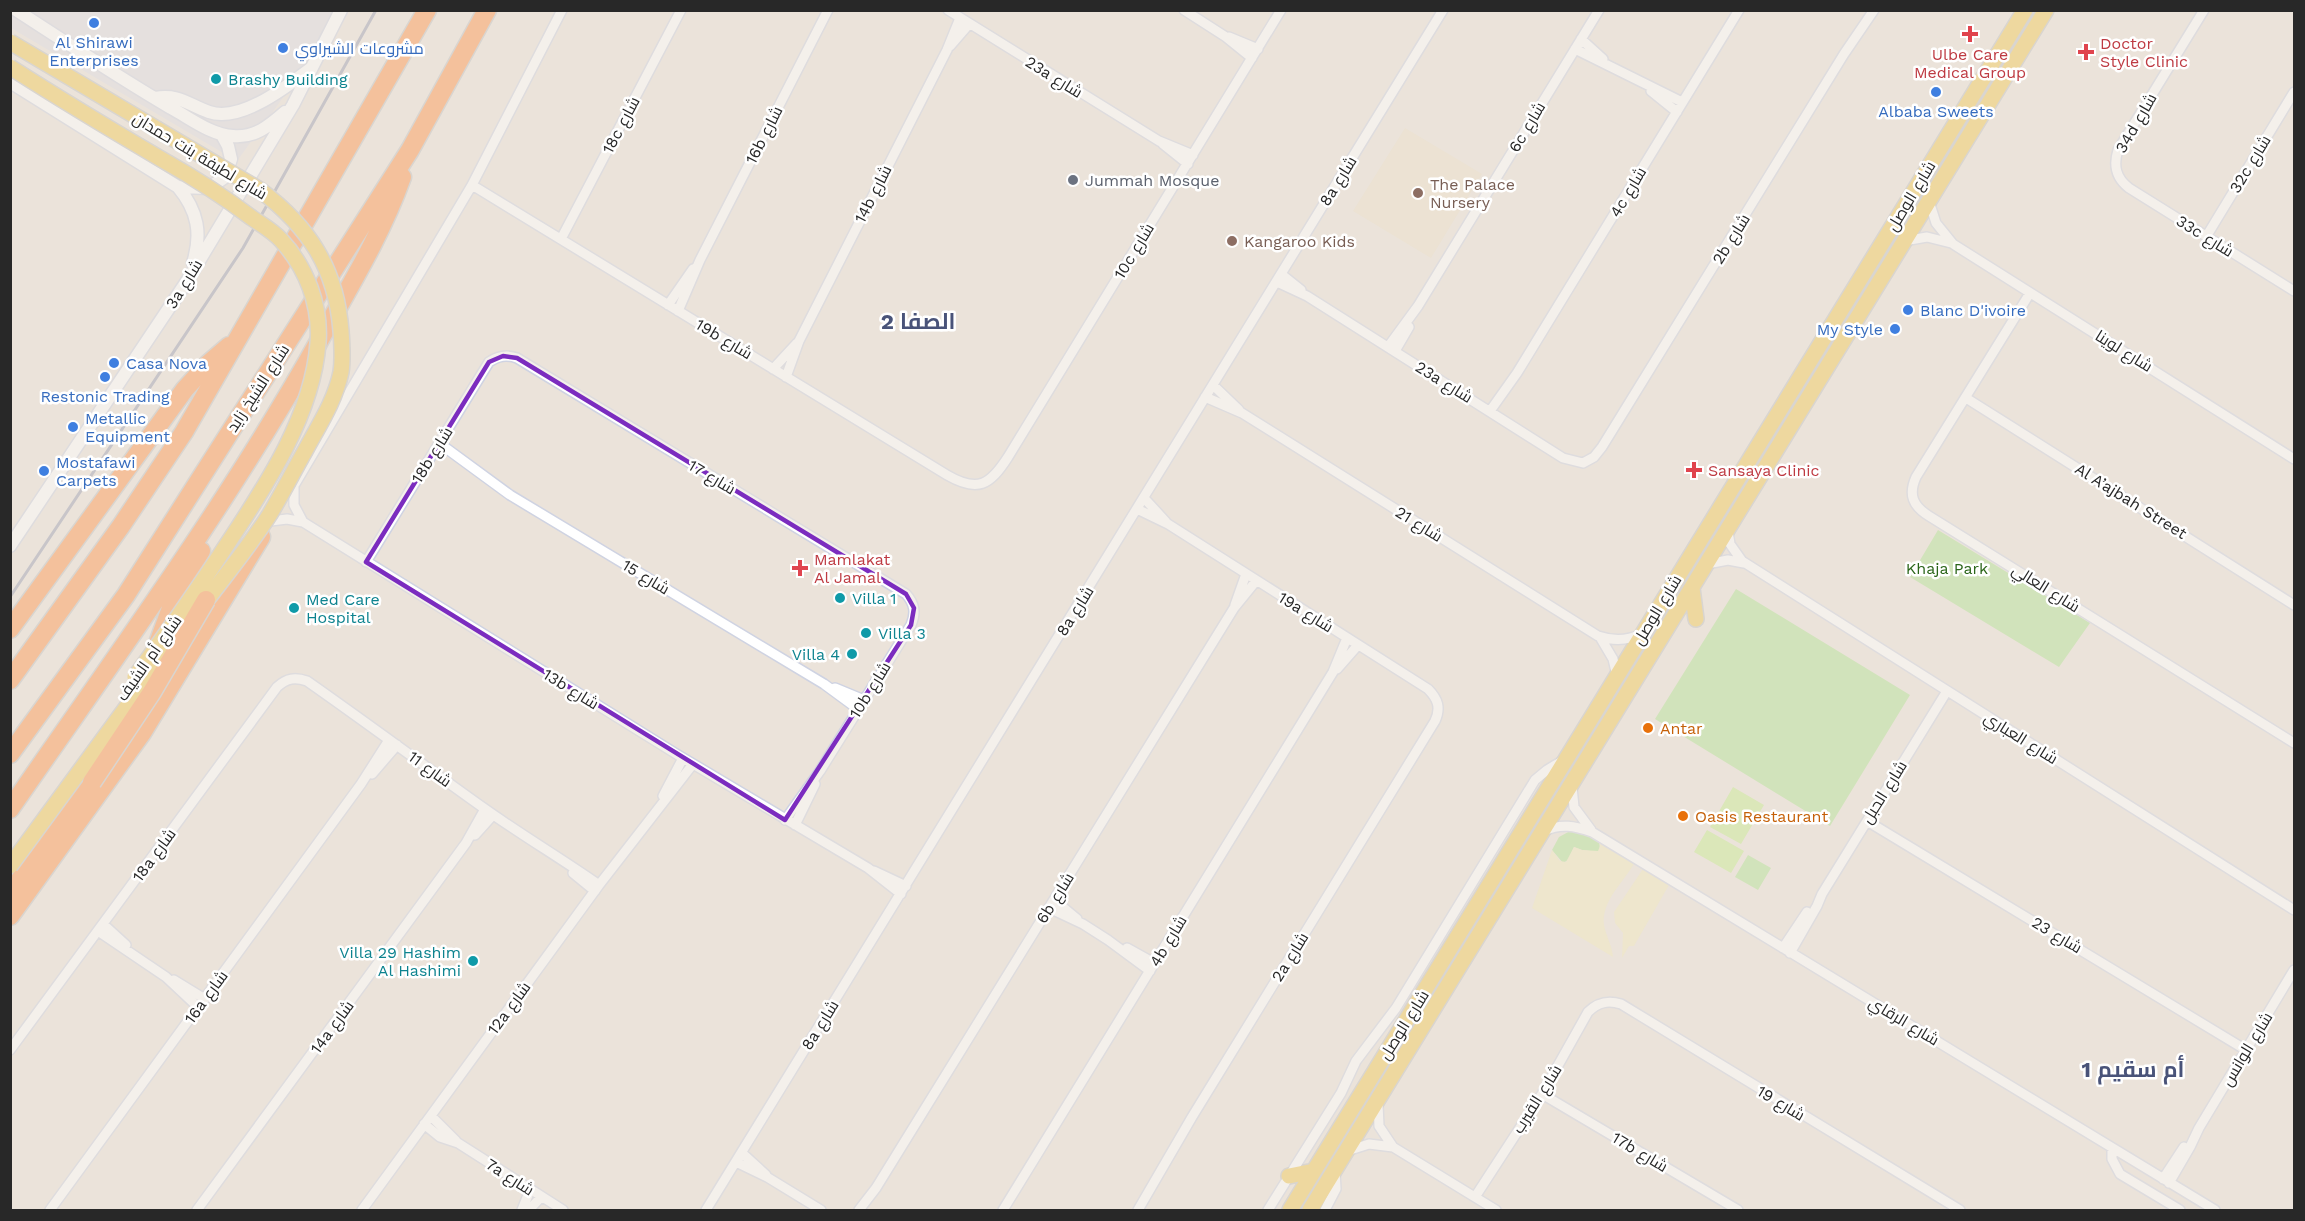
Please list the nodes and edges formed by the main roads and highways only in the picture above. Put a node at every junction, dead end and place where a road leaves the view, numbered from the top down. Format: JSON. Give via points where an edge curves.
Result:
{"nodes":[{"id":1,"x":427,"y":10,"type":"edge"},
{"id":2,"x":487,"y":10,"type":"edge"},
{"id":3,"x":2025,"y":10,"type":"edge"},
{"id":4,"x":2046,"y":10,"type":"edge"},
{"id":5,"x":10,"y":42,"type":"edge"},
{"id":6,"x":10,"y":67,"type":"edge"},
{"id":7,"x":410,"y":150,"type":"junction"},
{"id":8,"x":1910,"y":176,"type":"dead end"},
{"id":9,"x":1912,"y":195,"type":"junction"},
{"id":10,"x":1870,"y":264,"type":"junction"},
{"id":11,"x":1885,"y":273,"type":"junction"},
{"id":12,"x":238,"y":340,"type":"junction"},
{"id":13,"x":280,"y":461,"type":"joint"},
{"id":14,"x":236,"y":480,"type":"junction"},
{"id":15,"x":271,"y":521,"type":"road end"},
{"id":16,"x":1692,"y":588,"type":"junction"},
{"id":17,"x":206,"y":600,"type":"junction"},
{"id":18,"x":1696,"y":619,"type":"dead end"},
{"id":19,"x":10,"y":629,"type":"edge"},
{"id":20,"x":10,"y":680,"type":"edge"},
{"id":21,"x":10,"y":754,"type":"edge"},
{"id":22,"x":126,"y":757,"type":"junction"},
{"id":23,"x":10,"y":809,"type":"edge"},
{"id":24,"x":10,"y":850,"type":"edge"},
{"id":25,"x":10,"y":866,"type":"edge"},
{"id":26,"x":10,"y":892,"type":"edge"},
{"id":27,"x":10,"y":916,"type":"edge"},
{"id":28,"x":1314,"y":1171,"type":"junction"},
{"id":29,"x":1289,"y":1176,"type":"road end"},
{"id":30,"x":1290,"y":1210,"type":"edge"},
{"id":31,"x":1310,"y":1210,"type":"edge"}],
"edges":[{"from":1,"to":12,"type":"highway"},
{"from":2,"to":7,"type":"highway","name":"شارع الشيخ زايد"},
{"from":3,"to":9,"type":"main road","name":"شارع الوصل"},
{"from":4,"to":11,"type":"main road","name":"شارع الوصل"},
{"from":5,"to":17,"type":"main road","name":"شارع لطيفة بنت حمدان","bridge":true,"via":[[260,190],[304,230],[332,282],[342,341],[341,371],[330,406],[269,515]]},
{"from":6,"to":13,"type":"main road","name":"شارع لطيفة بنت حمدان","bridge":true,"via":[[220,193],[279,238],[297,261],[312,290],[318,342],[306,397]]},
{"from":7,"to":14,"type":"highway","via":[[376,240]]},
{"from":7,"to":21,"type":"highway","name":"شارع الشيخ زايد","via":[[126,595]]},
{"from":8,"to":9,"type":"main road"},
{"from":9,"to":10,"type":"main road","name":"شارع الوصل"},
{"from":10,"to":11,"type":"main road","via":[[1881,263]]},
{"from":10,"to":28,"type":"main road","name":"شارع الوصل"},
{"from":11,"to":16,"type":"main road","name":"شارع الوصل"},
{"from":12,"to":19,"type":"highway","via":[[185,389]]},
{"from":12,"to":20,"type":"highway","via":[[184,432]]},
{"from":13,"to":24,"type":"main road","name":"شارع أم الشيف","bridge":true,"via":[[195,593]]},
{"from":14,"to":22,"type":"highway","via":[[220,518],[167,615],[144,708]]},
{"from":14,"to":23,"type":"highway"},
{"from":15,"to":22,"type":"highway"},
{"from":16,"to":18,"type":"main road"},
{"from":16,"to":31,"type":"main road","name":"شارع الوصل"},
{"from":17,"to":25,"type":"main road","name":"شارع لطيفة بنت حمدان","bridge":true},
{"from":17,"to":26,"type":"highway","bridge":true,"via":[[152,692],[92,782]]},
{"from":22,"to":27,"type":"highway"},
{"from":28,"to":29,"type":"main road"},
{"from":28,"to":30,"type":"main road","name":"شارع الوصل"}]}
